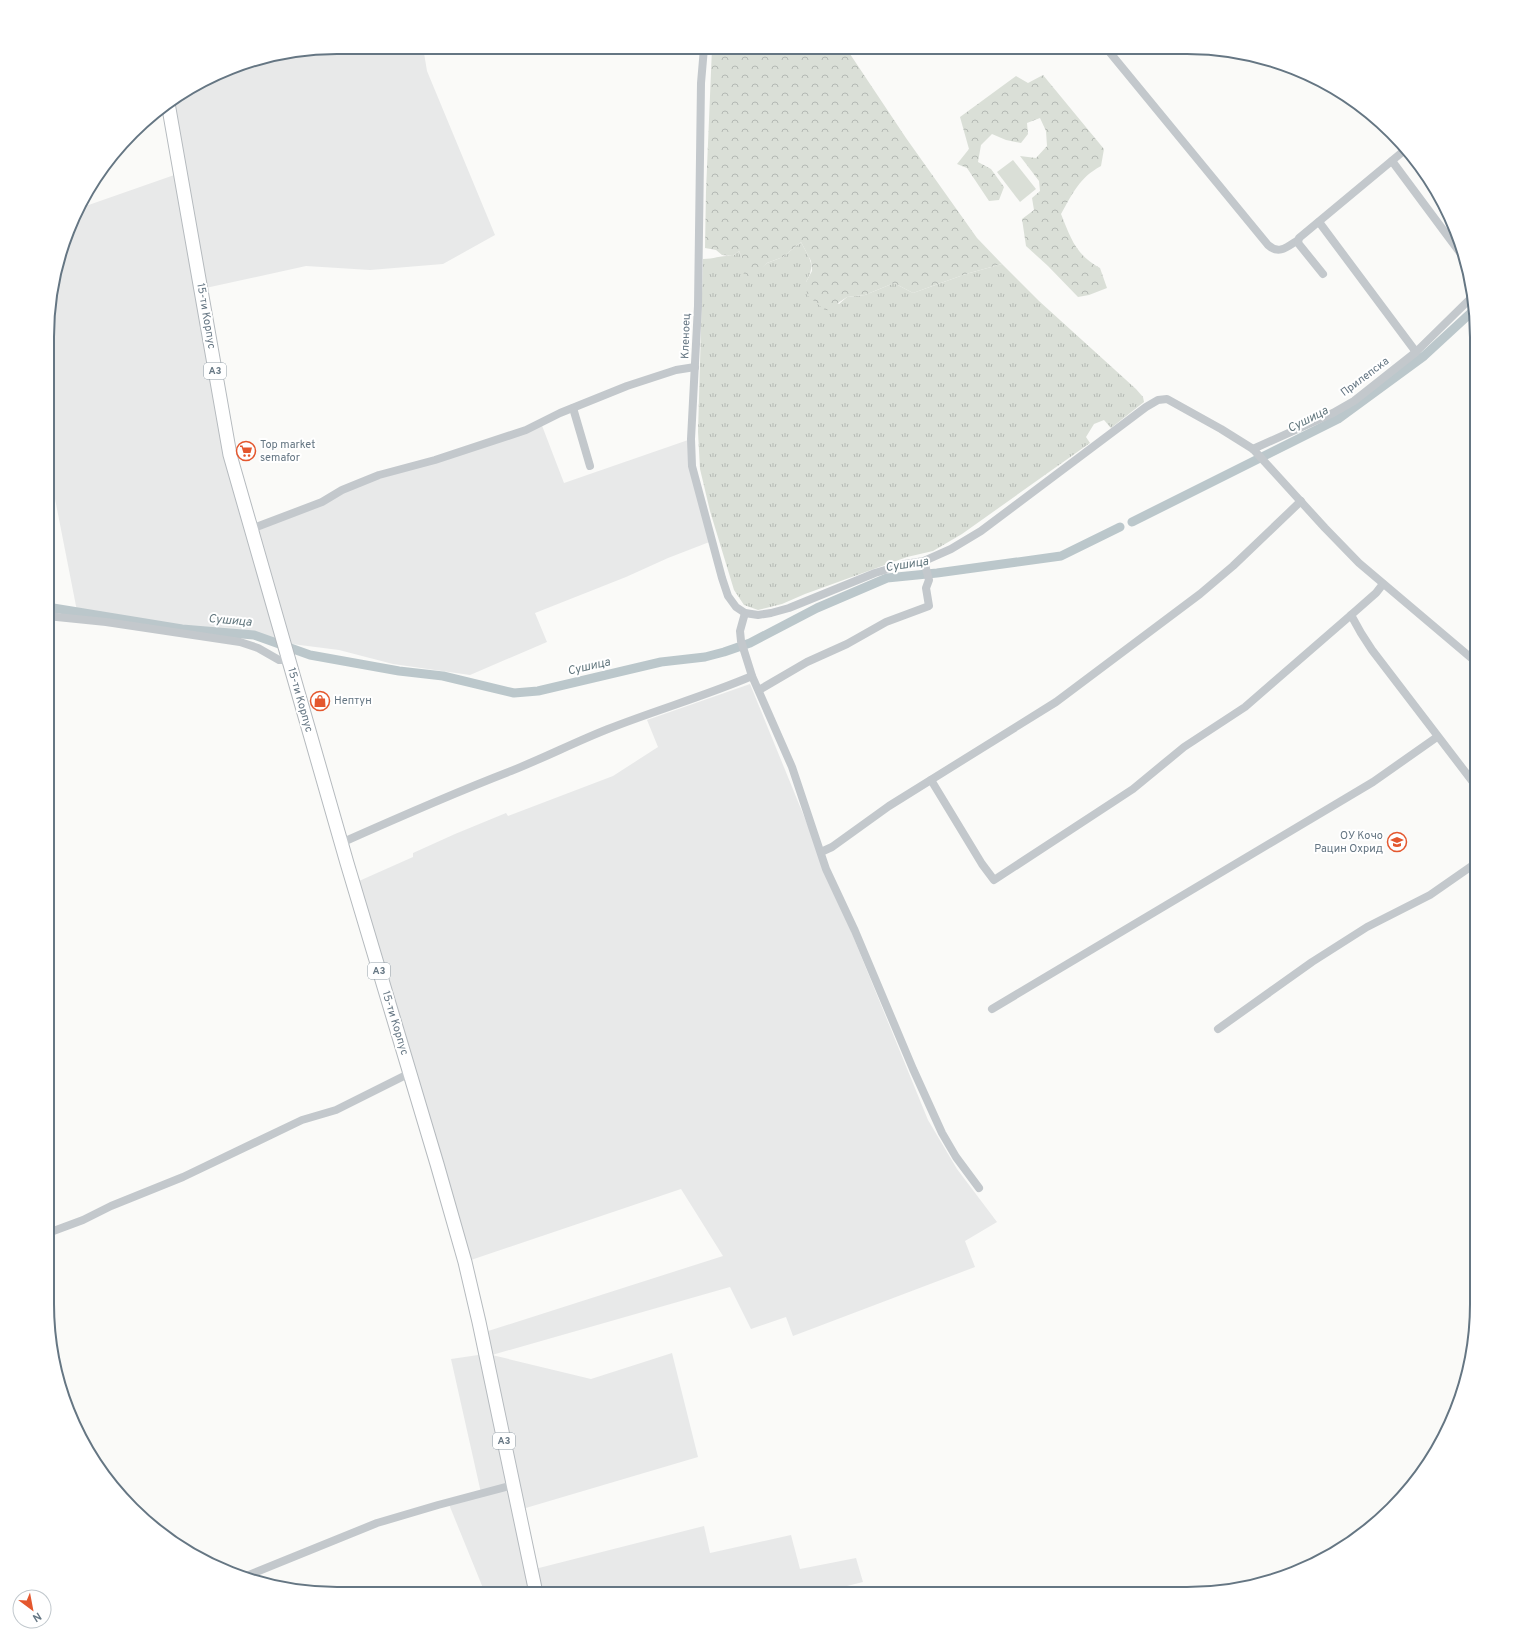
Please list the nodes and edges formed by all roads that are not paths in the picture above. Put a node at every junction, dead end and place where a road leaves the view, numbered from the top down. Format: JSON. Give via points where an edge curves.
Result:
{"nodes":[{"id":1,"x":703,"y":54,"type":"edge"},
{"id":2,"x":1111,"y":54,"type":"edge"},
{"id":3,"x":169,"y":110,"type":"edge"},
{"id":4,"x":1402,"y":153,"type":"edge"},
{"id":5,"x":1392,"y":161,"type":"junction"},
{"id":6,"x":1319,"y":222,"type":"junction"},
{"id":7,"x":1298,"y":240,"type":"junction"},
{"id":8,"x":1455,"y":246,"type":"edge"},
{"id":9,"x":1323,"y":274,"type":"dead end"},
{"id":10,"x":1468,"y":302,"type":"edge"},
{"id":11,"x":1416,"y":352,"type":"junction"},
{"id":12,"x":696,"y":367,"type":"junction"},
{"id":13,"x":573,"y":408,"type":"junction"},
{"id":14,"x":1253,"y":449,"type":"junction"},
{"id":15,"x":590,"y":466,"type":"dead end"},
{"id":16,"x":1301,"y":502,"type":"junction"},
{"id":17,"x":251,"y":529,"type":"junction"},
{"id":18,"x":924,"y":561,"type":"junction"},
{"id":19,"x":1383,"y":584,"type":"junction"},
{"id":20,"x":745,"y":613,"type":"junction"},
{"id":21,"x":1351,"y":615,"type":"junction"},
{"id":22,"x":54,"y":617,"type":"edge"},
{"id":23,"x":288,"y":657,"type":"junction"},
{"id":24,"x":1470,"y":657,"type":"edge"},
{"id":25,"x":752,"y":676,"type":"junction"},
{"id":26,"x":759,"y":690,"type":"junction"},
{"id":27,"x":1438,"y":737,"type":"junction"},
{"id":28,"x":1470,"y":778,"type":"edge"},
{"id":29,"x":931,"y":780,"type":"junction"},
{"id":30,"x":341,"y":842,"type":"junction"},
{"id":31,"x":821,"y":852,"type":"junction"},
{"id":32,"x":1470,"y":867,"type":"edge"},
{"id":33,"x":992,"y":1010,"type":"dead end"},
{"id":34,"x":1218,"y":1029,"type":"dead end"},
{"id":35,"x":410,"y":1073,"type":"junction"},
{"id":36,"x":979,"y":1188,"type":"dead end"},
{"id":37,"x":54,"y":1231,"type":"edge"},
{"id":38,"x":513,"y":1485,"type":"junction"},
{"id":39,"x":252,"y":1574,"type":"edge"},
{"id":40,"x":535,"y":1587,"type":"edge"}],
"edges":[{"from":1,"to":12,"type":"street","name":"Кленоец"},
{"from":2,"to":7,"type":"street","via":[[1268,245],[1281,250]]},
{"from":3,"to":17,"type":"main road","name":"15-ти Корпус","number":"A3","via":[[230,454]]},
{"from":4,"to":5,"type":"street"},
{"from":5,"to":6,"type":"street"},
{"from":5,"to":8,"type":"street"},
{"from":6,"to":7,"type":"street"},
{"from":6,"to":11,"type":"street"},
{"from":7,"to":9,"type":"street"},
{"from":10,"to":11,"type":"street","name":"Прилепска"},
{"from":11,"to":14,"type":"street","name":"Прилепска","via":[[1354,401]]},
{"from":12,"to":13,"type":"street","via":[[676,370],[627,386]]},
{"from":12,"to":20,"type":"street","name":"Кленоец","via":[[691,439],[694,478],[728,596],[736,607]]},
{"from":13,"to":15,"type":"street"},
{"from":13,"to":17,"type":"street","via":[[526,430],[366,480],[322,502]]},
{"from":14,"to":16,"type":"street"},
{"from":14,"to":18,"type":"street","via":[[1177,404],[1167,399],[1158,400],[981,531]]},
{"from":16,"to":19,"type":"street","via":[[1324,528]]},
{"from":16,"to":29,"type":"street","via":[[1196,597],[1056,702]]},
{"from":17,"to":23,"type":"main road","name":"15-ти Корпус","number":"A3"},
{"from":18,"to":20,"type":"street","via":[[875,573],[789,608],[758,615]]},
{"from":18,"to":26,"type":"street","via":[[929,580],[926,588],[929,606],[886,622],[847,644],[807,662]]},
{"from":19,"to":21,"type":"street"},
{"from":19,"to":24,"type":"street"},
{"from":20,"to":25,"type":"street","via":[[740,631],[741,641]]},
{"from":21,"to":27,"type":"street","via":[[1361,633]]},
{"from":21,"to":29,"type":"street","via":[[1245,707],[1184,747],[1133,789],[994,880]]},
{"from":22,"to":23,"type":"street","via":[[240,642],[258,648],[279,660]]},
{"from":23,"to":30,"type":"main road","name":"15-ти Корпус","number":"A3"},
{"from":25,"to":26,"type":"street"},
{"from":25,"to":30,"type":"street","via":[[575,742]]},
{"from":26,"to":31,"type":"street","via":[[792,767]]},
{"from":27,"to":28,"type":"street"},
{"from":27,"to":33,"type":"street","via":[[1373,782]]},
{"from":29,"to":31,"type":"street"},
{"from":30,"to":35,"type":"main road","name":"15-ти Корпус","number":"A3"},
{"from":31,"to":36,"type":"street","via":[[826,870],[942,1133]]},
{"from":32,"to":34,"type":"street","via":[[1430,895],[1367,927],[1312,962]]},
{"from":35,"to":37,"type":"street","via":[[336,1110],[302,1120],[183,1178]]},
{"from":35,"to":38,"type":"main road","name":"15-ти Корпус","number":"A3","via":[[472,1288]]},
{"from":38,"to":39,"type":"street","via":[[377,1523]]},
{"from":38,"to":40,"type":"main road","number":"A3"}]}
